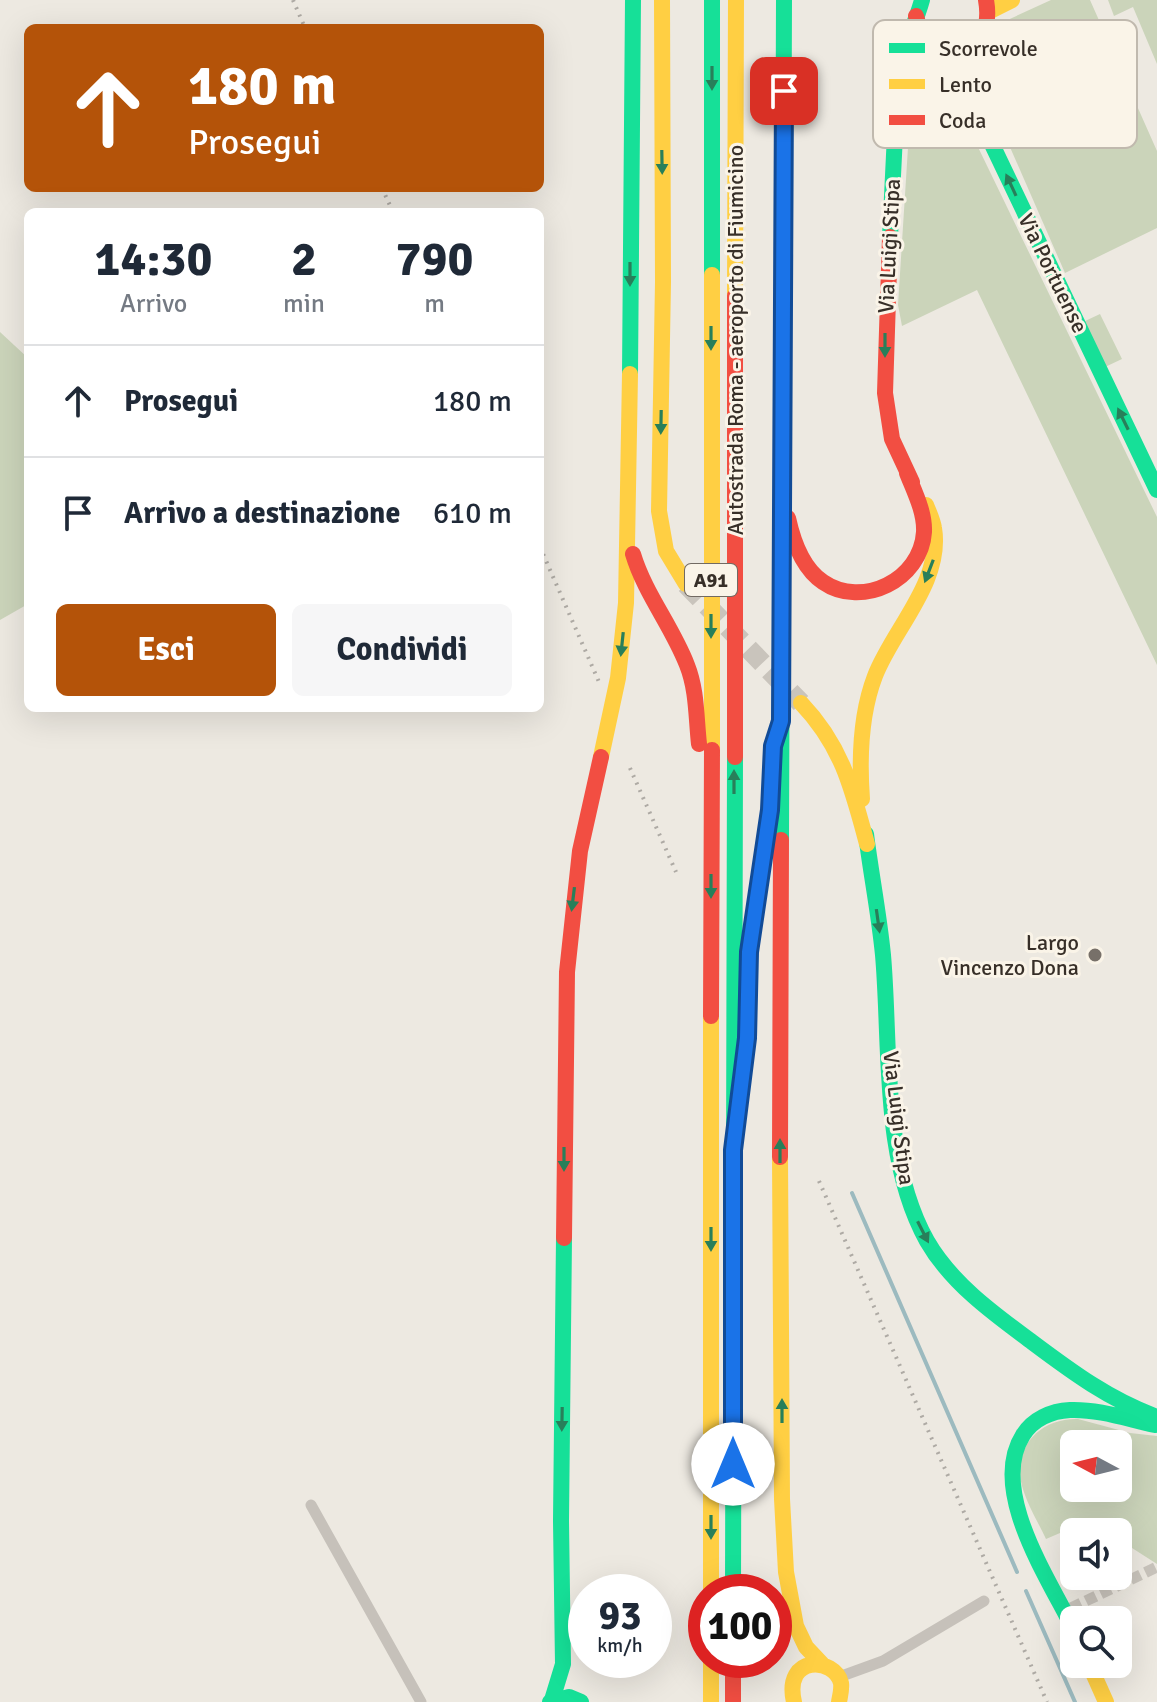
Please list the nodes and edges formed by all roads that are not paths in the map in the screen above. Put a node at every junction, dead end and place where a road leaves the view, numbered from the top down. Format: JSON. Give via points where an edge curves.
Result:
{"nodes":[{"id":1,"x":633,"y":0,"type":"edge"},
{"id":2,"x":662,"y":0,"type":"edge"},
{"id":3,"x":712,"y":0,"type":"edge"},
{"id":4,"x":736,"y":0,"type":"edge"},
{"id":5,"x":784,"y":0,"type":"edge"},
{"id":6,"x":910,"y":0,"type":"edge"},
{"id":7,"x":922,"y":0,"type":"edge"},
{"id":8,"x":1012,"y":0,"type":"edge"},
{"id":9,"x":988,"y":6,"type":"edge"},
{"id":10,"x":917,"y":19,"type":"joint"},
{"id":11,"x":894,"y":148,"type":"edge"},
{"id":12,"x":994,"y":148,"type":"edge"},
{"id":13,"x":907,"y":473,"type":"junction"},
{"id":14,"x":783,"y":485,"type":"junction"},
{"id":15,"x":1157,"y":490,"type":"edge"},
{"id":16,"x":629,"y":539,"type":"junction"},
{"id":17,"x":686,"y":584,"type":"tunnel mouth"},
{"id":18,"x":801,"y":703,"type":"tunnel mouth"},
{"id":19,"x":781,"y":721,"type":"junction"},
{"id":20,"x":711,"y":796,"type":"junction"},
{"id":21,"x":867,"y":844,"type":"junction"},
{"id":22,"x":733,"y":1150,"type":"junction"},
{"id":23,"x":1157,"y":1417,"type":"edge"},
{"id":24,"x":1157,"y":1425,"type":"edge"},
{"id":25,"x":311,"y":1505,"type":"dead end"},
{"id":26,"x":711,"y":1574,"type":"edge"},
{"id":27,"x":733,"y":1574,"type":"edge"},
{"id":28,"x":984,"y":1601,"type":"dead end"},
{"id":29,"x":1062,"y":1606,"type":"edge"},
{"id":30,"x":822,"y":1664,"type":"junction"},
{"id":31,"x":839,"y":1677,"type":"junction"},
{"id":32,"x":711,"y":1678,"type":"edge"},
{"id":33,"x":733,"y":1678,"type":"edge"},
{"id":34,"x":1095,"y":1678,"type":"edge"},
{"id":35,"x":551,"y":1701,"type":"edge"},
{"id":36,"x":421,"y":1702,"type":"edge"},
{"id":37,"x":581,"y":1702,"type":"edge"},
{"id":38,"x":711,"y":1702,"type":"edge"},
{"id":39,"x":733,"y":1702,"type":"edge"},
{"id":40,"x":794,"y":1702,"type":"edge"},
{"id":41,"x":839,"y":1702,"type":"edge"},
{"id":42,"x":1106,"y":1702,"type":"edge"}],
"edges":[{"from":1,"to":16,"type":"main road","one_way":true},
{"from":2,"to":17,"type":"main road","one_way":true,"via":[[659,511],[666,551]]},
{"from":3,"to":20,"type":"main road","name":"Autostrada Roma - aeroporto di Fiumicino","number":"A91","one_way":true},
{"from":22,"to":4,"type":"main road","name":"Autostrada Roma - aeroporto di Fiumicino","number":"A91","one_way":true},
{"from":5,"to":14,"type":"main road"},
{"from":6,"to":10,"type":"main road"},
{"from":7,"to":10,"type":"main road"},
{"from":8,"to":9,"type":"main road"},
{"from":11,"to":13,"type":"main road","name":"Via Luigi Stipa","one_way":true,"via":[[885,393],[892,439]]},
{"from":15,"to":12,"type":"main road","name":"Via Portuense","one_way":true},
{"from":13,"to":14,"type":"main road","via":[[921,511],[922,544],[900,578],[869,592],[839,590],[811,571],[792,533]]},
{"from":13,"to":21,"type":"main road","one_way":true,"via":[[932,517],[935,552],[924,584],[884,652],[866,703],[859,756]]},
{"from":14,"to":19,"type":"main road"},
{"from":16,"to":20,"type":"main road","via":[[640,577],[691,674]]},
{"from":16,"to":35,"type":"main road","one_way":true,"via":[[619,673],[583,836],[569,941],[563,1664]]},
{"from":18,"to":21,"type":"main road","via":[[836,744]]},
{"from":19,"to":22,"type":"main road","via":[[773,746],[770,810],[749,952],[747,1038]]},
{"from":30,"to":19,"type":"main road","one_way":true,"via":[[797,1628],[783,1520]]},
{"from":20,"to":26,"type":"main road","name":"Autostrada Roma - aeroporto di Fiumicino","number":"A91","one_way":true},
{"from":21,"to":23,"type":"main road","name":"Via Luigi Stipa","one_way":true,"via":[[882,951],[898,1148],[921,1230],[941,1262],[1017,1330],[1108,1395]]},
{"from":22,"to":27,"type":"main road","name":"Autostrada Roma - aeroporto di Fiumicino","number":"A91"},
{"from":24,"to":29,"type":"main road","via":[[1057,1411],[1031,1425],[1014,1448],[1010,1479],[1015,1499]]},
{"from":25,"to":36,"type":"street"},
{"from":28,"to":31,"type":"street","via":[[883,1661]]},
{"from":30,"to":31,"type":"main road"},
{"from":30,"to":40,"type":"main road","via":[[797,1671],[790,1687]]},
{"from":31,"to":41,"type":"main road"},
{"from":32,"to":38,"type":"main road"},
{"from":33,"to":39,"type":"main road"},
{"from":34,"to":42,"type":"main road"},
{"from":35,"to":37,"type":"main road","via":[[569,1697]]}]}
